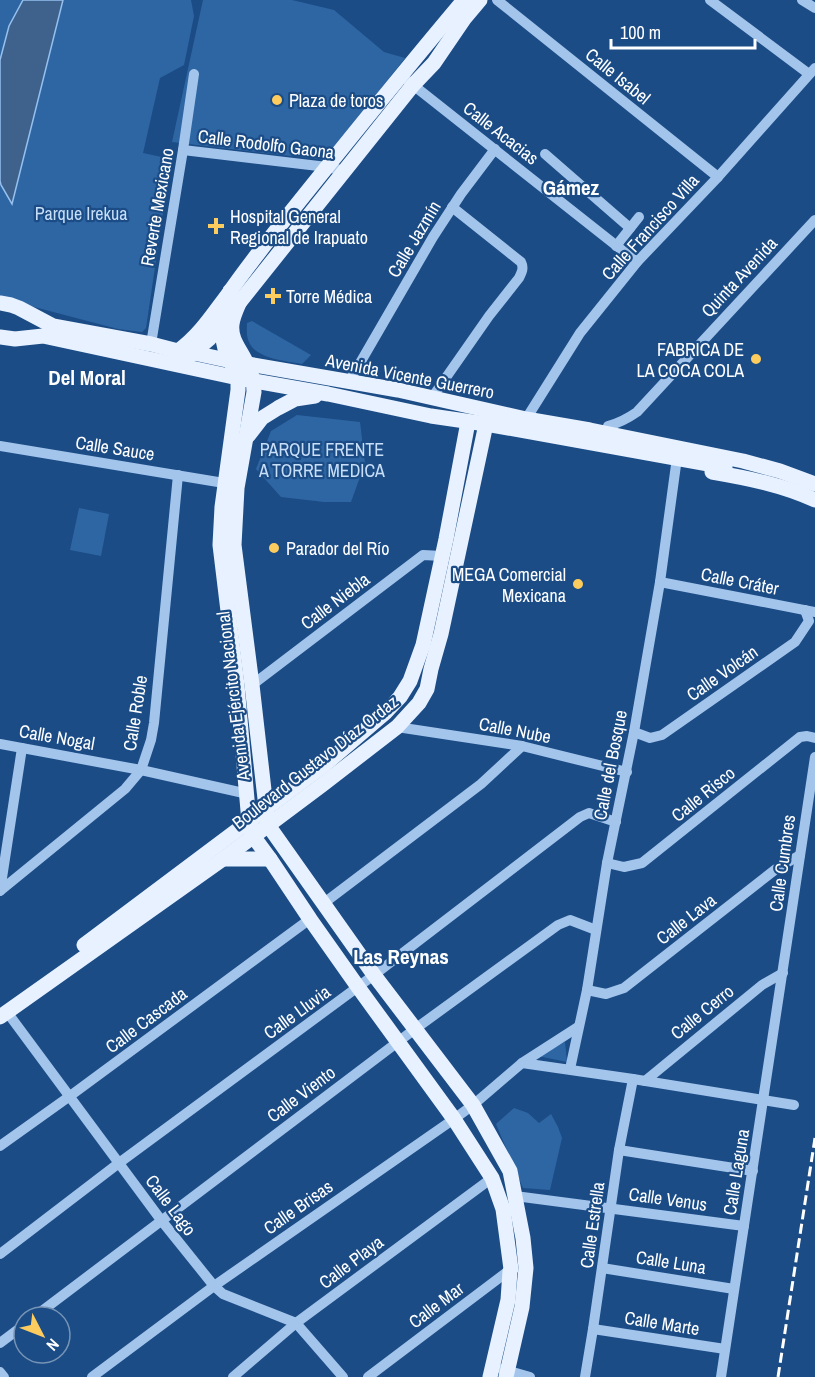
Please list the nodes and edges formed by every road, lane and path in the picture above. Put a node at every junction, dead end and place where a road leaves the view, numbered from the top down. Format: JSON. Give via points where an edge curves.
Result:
{"nodes":[{"id":1,"x":464,"y":0,"type":"edge"},
{"id":2,"x":480,"y":0,"type":"edge"},
{"id":3,"x":497,"y":0,"type":"edge"},
{"id":4,"x":710,"y":0,"type":"edge"},
{"id":5,"x":802,"y":0,"type":"edge"},
{"id":6,"x":815,"y":8,"type":"edge"},
{"id":7,"x":424,"y":47,"type":"junction"},
{"id":8,"x":434,"y":63,"type":"junction"},
{"id":9,"x":812,"y":71,"type":"edge"},
{"id":10,"x":194,"y":74,"type":"dead end"},
{"id":11,"x":400,"y":76,"type":"junction"},
{"id":12,"x":413,"y":85,"type":"junction"},
{"id":13,"x":495,"y":149,"type":"junction"},
{"id":14,"x":183,"y":150,"type":"junction"},
{"id":15,"x":545,"y":154,"type":"dead end"},
{"id":16,"x":327,"y":167,"type":"junction"},
{"id":17,"x":345,"y":171,"type":"junction"},
{"id":18,"x":718,"y":177,"type":"junction"},
{"id":19,"x":452,"y":207,"type":"junction"},
{"id":20,"x":639,"y":217,"type":"dead end"},
{"id":21,"x":815,"y":220,"type":"edge"},
{"id":22,"x":630,"y":228,"type":"junction"},
{"id":23,"x":616,"y":246,"type":"junction"},
{"id":24,"x":638,"y":262,"type":"junction"},
{"id":25,"x":235,"y":296,"type":"junction"},
{"id":26,"x":0,"y":303,"type":"edge"},
{"id":27,"x":30,"y":313,"type":"junction"},
{"id":28,"x":223,"y":323,"type":"junction"},
{"id":29,"x":23,"y":338,"type":"junction"},
{"id":30,"x":1,"y":340,"type":"edge"},
{"id":31,"x":151,"y":344,"type":"junction"},
{"id":32,"x":194,"y":353,"type":"junction"},
{"id":33,"x":177,"y":358,"type":"junction"},
{"id":34,"x":231,"y":361,"type":"junction"},
{"id":35,"x":248,"y":364,"type":"junction"},
{"id":36,"x":238,"y":378,"type":"junction"},
{"id":37,"x":254,"y":381,"type":"junction"},
{"id":38,"x":349,"y":382,"type":"junction"},
{"id":39,"x":328,"y":394,"type":"junction"},
{"id":40,"x":431,"y":399,"type":"junction"},
{"id":41,"x":526,"y":419,"type":"junction"},
{"id":42,"x":468,"y":422,"type":"junction"},
{"id":43,"x":486,"y":424,"type":"junction"},
{"id":44,"x":608,"y":426,"type":"junction"},
{"id":45,"x":590,"y":430,"type":"junction"},
{"id":46,"x":246,"y":439,"type":"junction"},
{"id":47,"x":577,"y":441,"type":"junction"},
{"id":48,"x":0,"y":446,"type":"edge"},
{"id":49,"x":676,"y":465,"type":"junction"},
{"id":50,"x":742,"y":466,"type":"junction"},
{"id":51,"x":178,"y":475,"type":"junction"},
{"id":52,"x":815,"y":475,"type":"edge"},
{"id":53,"x":224,"y":483,"type":"junction"},
{"id":54,"x":815,"y":484,"type":"edge"},
{"id":55,"x":815,"y":495,"type":"edge"},
{"id":56,"x":815,"y":500,"type":"edge"},
{"id":57,"x":442,"y":556,"type":"junction"},
{"id":58,"x":660,"y":582,"type":"junction"},
{"id":59,"x":810,"y":611,"type":"edge"},
{"id":60,"x":252,"y":685,"type":"junction"},
{"id":61,"x":397,"y":727,"type":"junction"},
{"id":62,"x":634,"y":732,"type":"junction"},
{"id":63,"x":815,"y":738,"type":"edge"},
{"id":64,"x":0,"y":744,"type":"edge"},
{"id":65,"x":522,"y":746,"type":"junction"},
{"id":66,"x":22,"y":748,"type":"junction"},
{"id":67,"x":815,"y":757,"type":"edge"},
{"id":68,"x":141,"y":770,"type":"junction"},
{"id":69,"x":627,"y":772,"type":"junction"},
{"id":70,"x":248,"y":795,"type":"junction"},
{"id":71,"x":267,"y":817,"type":"junction"},
{"id":72,"x":616,"y":822,"type":"junction"},
{"id":73,"x":251,"y":829,"type":"junction"},
{"id":74,"x":800,"y":855,"type":"junction"},
{"id":75,"x":224,"y":859,"type":"junction"},
{"id":76,"x":270,"y":859,"type":"junction"},
{"id":77,"x":608,"y":863,"type":"junction"},
{"id":78,"x":0,"y":891,"type":"edge"},
{"id":79,"x":324,"y":903,"type":"junction"},
{"id":80,"x":310,"y":919,"type":"junction"},
{"id":81,"x":596,"y":930,"type":"junction"},
{"id":82,"x":783,"y":973,"type":"junction"},
{"id":83,"x":374,"y":975,"type":"junction"},
{"id":84,"x":358,"y":987,"type":"junction"},
{"id":85,"x":587,"y":990,"type":"junction"},
{"id":86,"x":2,"y":1012,"type":"edge"},
{"id":87,"x":578,"y":1027,"type":"junction"},
{"id":88,"x":415,"y":1029,"type":"junction"},
{"id":89,"x":398,"y":1042,"type":"junction"},
{"id":90,"x":522,"y":1063,"type":"junction"},
{"id":91,"x":570,"y":1069,"type":"junction"},
{"id":92,"x":633,"y":1078,"type":"junction"},
{"id":93,"x":645,"y":1081,"type":"junction"},
{"id":94,"x":70,"y":1096,"type":"junction"},
{"id":95,"x":763,"y":1100,"type":"junction"},
{"id":96,"x":473,"y":1105,"type":"junction"},
{"id":97,"x":795,"y":1106,"type":"dead end"},
{"id":98,"x":454,"y":1119,"type":"junction"},
{"id":99,"x":0,"y":1146,"type":"edge"},
{"id":100,"x":619,"y":1150,"type":"junction"},
{"id":101,"x":119,"y":1163,"type":"junction"},
{"id":102,"x":753,"y":1171,"type":"junction"},
{"id":103,"x":492,"y":1178,"type":"junction"},
{"id":104,"x":515,"y":1196,"type":"junction"},
{"id":105,"x":611,"y":1208,"type":"junction"},
{"id":106,"x":161,"y":1220,"type":"junction"},
{"id":107,"x":744,"y":1226,"type":"junction"},
{"id":108,"x":0,"y":1254,"type":"edge"},
{"id":109,"x":518,"y":1268,"type":"junction"},
{"id":110,"x":602,"y":1268,"type":"junction"},
{"id":111,"x":214,"y":1286,"type":"junction"},
{"id":112,"x":735,"y":1290,"type":"junction"},
{"id":113,"x":50,"y":1305,"type":"edge"},
{"id":114,"x":296,"y":1323,"type":"junction"},
{"id":115,"x":594,"y":1329,"type":"junction"},
{"id":116,"x":725,"y":1349,"type":"junction"},
{"id":117,"x":0,"y":1372,"type":"edge"},
{"id":118,"x":491,"y":1372,"type":"edge"},
{"id":119,"x":507,"y":1374,"type":"edge"},
{"id":120,"x":4,"y":1377,"type":"edge"},
{"id":121,"x":92,"y":1377,"type":"edge"},
{"id":122,"x":233,"y":1377,"type":"edge"},
{"id":123,"x":343,"y":1377,"type":"edge"},
{"id":124,"x":368,"y":1377,"type":"edge"},
{"id":125,"x":530,"y":1377,"type":"edge"},
{"id":126,"x":585,"y":1377,"type":"edge"},
{"id":127,"x":721,"y":1377,"type":"edge"}],
"edges":[{"from":1,"to":7,"type":"main road"},
{"from":2,"to":8,"type":"main road"},
{"from":3,"to":18,"type":"street","name":"Calle Isabel"},
{"from":4,"to":9,"type":"street"},
{"from":5,"to":6,"type":"street"},
{"from":7,"to":8,"type":"main road"},
{"from":7,"to":11,"type":"main road"},
{"from":8,"to":12,"type":"main road"},
{"from":9,"to":18,"type":"street","name":"Calle Francisco Villa"},
{"from":10,"to":14,"type":"street","name":"Reverte Mexicano"},
{"from":11,"to":12,"type":"street","name":"Calle Acacias"},
{"from":11,"to":16,"type":"main road"},
{"from":12,"to":13,"type":"street","name":"Calle Acacias"},
{"from":12,"to":17,"type":"main road"},
{"from":13,"to":19,"type":"street","name":"Calle Jazmín"},
{"from":13,"to":23,"type":"street","name":"Calle Acacias"},
{"from":14,"to":16,"type":"street","name":"Calle Rodolfo Gaona"},
{"from":14,"to":31,"type":"street","name":"Reverte Mexicano"},
{"from":15,"to":22,"type":"street"},
{"from":16,"to":17,"type":"street","name":"Calle Rodolfo Gaona"},
{"from":16,"to":25,"type":"main road"},
{"from":17,"to":25,"type":"main road"},
{"from":18,"to":24,"type":"street","name":"Calle Francisco Villa"},
{"from":19,"to":38,"type":"street","name":"Calle Jazmín"},
{"from":19,"to":40,"type":"street","via":[[523,266],[519,278]]},
{"from":20,"to":22,"type":"street"},
{"from":21,"to":44,"type":"street","name":"Quinta Avenida","via":[[637,412]]},
{"from":22,"to":23,"type":"street"},
{"from":23,"to":24,"type":"street","name":"Calle Acacias"},
{"from":24,"to":41,"type":"street","name":"Calle Francisco Villa","via":[[580,333]]},
{"from":25,"to":28,"type":"main road"},
{"from":25,"to":33,"type":"main road"},
{"from":25,"to":35,"type":"main road","name":"Avenida Ejército Nacional","via":[[232,334]]},
{"from":26,"to":27,"type":"main road","name":"Avenida Vicente Guerrero"},
{"from":27,"to":29,"type":"main road"},
{"from":27,"to":31,"type":"main road","name":"Avenida Vicente Guerrero","via":[[53,326]]},
{"from":28,"to":32,"type":"main road"},
{"from":28,"to":34,"type":"main road","via":[[222,335]]},
{"from":29,"to":30,"type":"main road","name":"Avenida Vicente Guerrero"},
{"from":29,"to":33,"type":"main road","name":"Avenida Vicente Guerrero","via":[[43,336]]},
{"from":31,"to":33,"type":"main road","name":"Avenida Vicente Guerrero"},
{"from":32,"to":33,"type":"main road"},
{"from":32,"to":34,"type":"main road","name":"Avenida Vicente Guerrero"},
{"from":33,"to":36,"type":"main road","name":"Avenida Vicente Guerrero"},
{"from":34,"to":35,"type":"main road","name":"Avenida Vicente Guerrero"},
{"from":34,"to":36,"type":"main road"},
{"from":35,"to":37,"type":"main road","name":"Avenida Ejército Nacional"},
{"from":35,"to":38,"type":"main road","name":"Avenida Vicente Guerrero"},
{"from":36,"to":37,"type":"main road","name":"Avenida Vicente Guerrero"},
{"from":36,"to":53,"type":"main road","name":"Avenida Ejército Nacional"},
{"from":37,"to":39,"type":"main road","name":"Avenida Vicente Guerrero"},
{"from":37,"to":46,"type":"main road","name":"Avenida Ejército Nacional"},
{"from":38,"to":40,"type":"main road","name":"Avenida Vicente Guerrero"},
{"from":39,"to":42,"type":"main road","name":"Avenida Vicente Guerrero"},
{"from":39,"to":46,"type":"main road","via":[[295,399],[278,408],[262,418]]},
{"from":40,"to":41,"type":"main road","name":"Avenida Vicente Guerrero"},
{"from":41,"to":45,"type":"main road","name":"Avenida Vicente Guerrero"},
{"from":42,"to":43,"type":"main road","name":"Avenida Vicente Guerrero"},
{"from":42,"to":57,"type":"main road","name":"Boulevard Gustavo Díaz Ordaz"},
{"from":43,"to":47,"type":"main road","name":"Avenida Vicente Guerrero"},
{"from":43,"to":61,"type":"main road","name":"Boulevard Gustavo Díaz Ordaz","via":[[427,689]]},
{"from":44,"to":45,"type":"main road"},
{"from":44,"to":52,"type":"main road","via":[[752,454]]},
{"from":45,"to":50,"type":"main road","name":"Avenida Vicente Guerrero"},
{"from":46,"to":60,"type":"main road","name":"Avenida Ejército Nacional","via":[[237,488],[234,545]]},
{"from":47,"to":49,"type":"main road"},
{"from":47,"to":50,"type":"main road","name":"Avenida Vicente Guerrero"},
{"from":48,"to":51,"type":"street","name":"Calle Sauce"},
{"from":49,"to":56,"type":"main road","via":[[746,478]]},
{"from":49,"to":58,"type":"street","name":"Calle del Bosque"},
{"from":50,"to":54,"type":"main road","name":"Avenida Vicente Guerrero","via":[[780,471]]},
{"from":50,"to":55,"type":"main road","name":"Avenida Vicente Guerrero"},
{"from":51,"to":53,"type":"street","name":"Calle Sauce"},
{"from":51,"to":68,"type":"street","name":"Calle Roble","via":[[154,723]]},
{"from":53,"to":70,"type":"main road","name":"Avenida Ejército Nacional","via":[[220,545]]},
{"from":57,"to":60,"type":"street","name":"Calle Niebla","via":[[423,555]]},
{"from":57,"to":71,"type":"main road","name":"Boulevard Gustavo Díaz Ordaz","via":[[423,645],[400,697]]},
{"from":58,"to":59,"type":"street","name":"Calle Cráter"},
{"from":58,"to":62,"type":"street","name":"Calle del Bosque"},
{"from":59,"to":62,"type":"street","name":"Calle Volcán","via":[[809,621],[795,642],[662,735],[650,738]]},
{"from":60,"to":71,"type":"main road","name":"Avenida Ejército Nacional"},
{"from":61,"to":65,"type":"street","name":"Calle Nube"},
{"from":61,"to":71,"type":"main road","name":"Boulevard Gustavo Díaz Ordaz","via":[[322,785]]},
{"from":62,"to":69,"type":"street","name":"Calle del Bosque"},
{"from":63,"to":77,"type":"street","name":"Calle Risco","via":[[800,737],[642,863],[624,867]]},
{"from":64,"to":66,"type":"street","name":"Calle Nogal"},
{"from":65,"to":69,"type":"street","name":"Calle Nube"},
{"from":65,"to":79,"type":"street","via":[[482,784]]},
{"from":66,"to":68,"type":"street","name":"Calle Nogal"},
{"from":66,"to":78,"type":"street"},
{"from":67,"to":74,"type":"street","name":"Calle Cumbres"},
{"from":68,"to":70,"type":"street","name":"Calle Nogal"},
{"from":68,"to":78,"type":"street","name":"Calle Roble","via":[[125,789]]},
{"from":69,"to":72,"type":"street","name":"Calle del Bosque"},
{"from":70,"to":73,"type":"main road","name":"Avenida Ejército Nacional"},
{"from":71,"to":73,"type":"main road","name":"Boulevard Gustavo Díaz Ordaz"},
{"from":71,"to":79,"type":"main road","name":"Avenida Ejército Nacional"},
{"from":72,"to":77,"type":"street","name":"Calle del Bosque"},
{"from":72,"to":83,"type":"street","name":"Calle Lluvia","via":[[589,813],[580,817]]},
{"from":73,"to":75,"type":"main road","name":"Boulevard Gustavo Díaz Ordaz"},
{"from":73,"to":76,"type":"main road","name":"Avenida Ejército Nacional"},
{"from":73,"to":86,"type":"main road","name":"Boulevard Gustavo Díaz Ordaz"},
{"from":74,"to":82,"type":"street","name":"Calle Cumbres"},
{"from":74,"to":85,"type":"street","name":"Calle Lava","via":[[776,869],[624,988],[606,994]]},
{"from":75,"to":76,"type":"main road"},
{"from":75,"to":86,"type":"main road","name":"Boulevard Gustavo Díaz Ordaz"},
{"from":76,"to":80,"type":"main road","name":"Avenida Ejército Nacional"},
{"from":77,"to":81,"type":"street","name":"Calle del Bosque"},
{"from":79,"to":83,"type":"main road","name":"Avenida Ejército Nacional"},
{"from":80,"to":84,"type":"main road","name":"Avenida Ejército Nacional"},
{"from":80,"to":94,"type":"street","name":"Calle Cascada"},
{"from":81,"to":85,"type":"street","name":"Calle del Bosque"},
{"from":81,"to":88,"type":"street","name":"Calle Viento","via":[[570,920],[558,925]]},
{"from":82,"to":93,"type":"street","name":"Calle Cerro","via":[[762,985]]},
{"from":82,"to":95,"type":"street","name":"Calle Laguna"},
{"from":83,"to":84,"type":"street","name":"Calle Lluvia"},
{"from":83,"to":88,"type":"main road","name":"Avenida Ejército Nacional"},
{"from":84,"to":89,"type":"main road","name":"Avenida Ejército Nacional"},
{"from":84,"to":101,"type":"street","name":"Calle Lluvia"},
{"from":85,"to":87,"type":"street","name":"Calle del Bosque"},
{"from":86,"to":94,"type":"street","name":"Calle Lago"},
{"from":87,"to":90,"type":"street","name":"Calle Brisas"},
{"from":87,"to":91,"type":"street","name":"Calle del Bosque"},
{"from":88,"to":89,"type":"street","name":"Calle Viento"},
{"from":88,"to":96,"type":"main road","name":"Avenida Ejército Nacional"},
{"from":89,"to":98,"type":"main road","name":"Avenida Ejército Nacional"},
{"from":89,"to":106,"type":"street","name":"Calle Viento"},
{"from":90,"to":91,"type":"street"},
{"from":90,"to":96,"type":"street","name":"Calle Brisas"},
{"from":91,"to":92,"type":"street"},
{"from":92,"to":93,"type":"street"},
{"from":92,"to":100,"type":"street","name":"Calle Estrella"},
{"from":93,"to":95,"type":"street"},
{"from":94,"to":99,"type":"street","name":"Calle Cascada"},
{"from":94,"to":101,"type":"street","name":"Calle Lago"},
{"from":95,"to":97,"type":"street"},
{"from":95,"to":102,"type":"street","name":"Calle Laguna"},
{"from":96,"to":98,"type":"street","name":"Calle Brisas"},
{"from":96,"to":104,"type":"main road","name":"Avenida Ejército Nacional","via":[[510,1171]]},
{"from":98,"to":103,"type":"main road","name":"Avenida Ejército Nacional"},
{"from":98,"to":111,"type":"street","name":"Calle Brisas"},
{"from":100,"to":102,"type":"street"},
{"from":100,"to":105,"type":"street","name":"Calle Estrella"},
{"from":101,"to":106,"type":"street","name":"Calle Lago"},
{"from":101,"to":108,"type":"street","name":"Calle Lluvia"},
{"from":102,"to":107,"type":"street","name":"Calle Laguna"},
{"from":103,"to":109,"type":"main road","name":"Avenida Ejército Nacional"},
{"from":103,"to":114,"type":"street","name":"Calle Playa"},
{"from":104,"to":105,"type":"street","name":"Calle Venus"},
{"from":104,"to":109,"type":"main road","name":"Avenida Ejército Nacional","via":[[523,1238]]},
{"from":105,"to":107,"type":"street","name":"Calle Venus"},
{"from":105,"to":110,"type":"street","name":"Calle Estrella"},
{"from":106,"to":111,"type":"street","name":"Calle Lago"},
{"from":106,"to":113,"type":"street","name":"Calle Viento"},
{"from":107,"to":112,"type":"street","name":"Calle Laguna"},
{"from":109,"to":118,"type":"main road","name":"Avenida Ejército Nacional","via":[[510,1271],[508,1300]]},
{"from":109,"to":119,"type":"main road","name":"Avenida Ejército Nacional","via":[[522,1307]]},
{"from":109,"to":124,"type":"street","name":"Calle Mar"},
{"from":110,"to":112,"type":"street","name":"Calle Luna"},
{"from":110,"to":115,"type":"street","name":"Calle Estrella"},
{"from":111,"to":114,"type":"street","name":"Calle Lago","via":[[223,1294]]},
{"from":111,"to":121,"type":"street","name":"Calle Brisas"},
{"from":112,"to":116,"type":"street","name":"Calle Laguna"},
{"from":114,"to":122,"type":"street","name":"Calle Playa"},
{"from":114,"to":123,"type":"street","name":"Calle Lago"},
{"from":115,"to":116,"type":"street","name":"Calle Marte"},
{"from":115,"to":126,"type":"street","name":"Calle Estrella"},
{"from":116,"to":127,"type":"street","name":"Calle Laguna"},
{"from":117,"to":120,"type":"street"},
{"from":118,"to":119,"type":"street"},
{"from":119,"to":125,"type":"street"}]}
